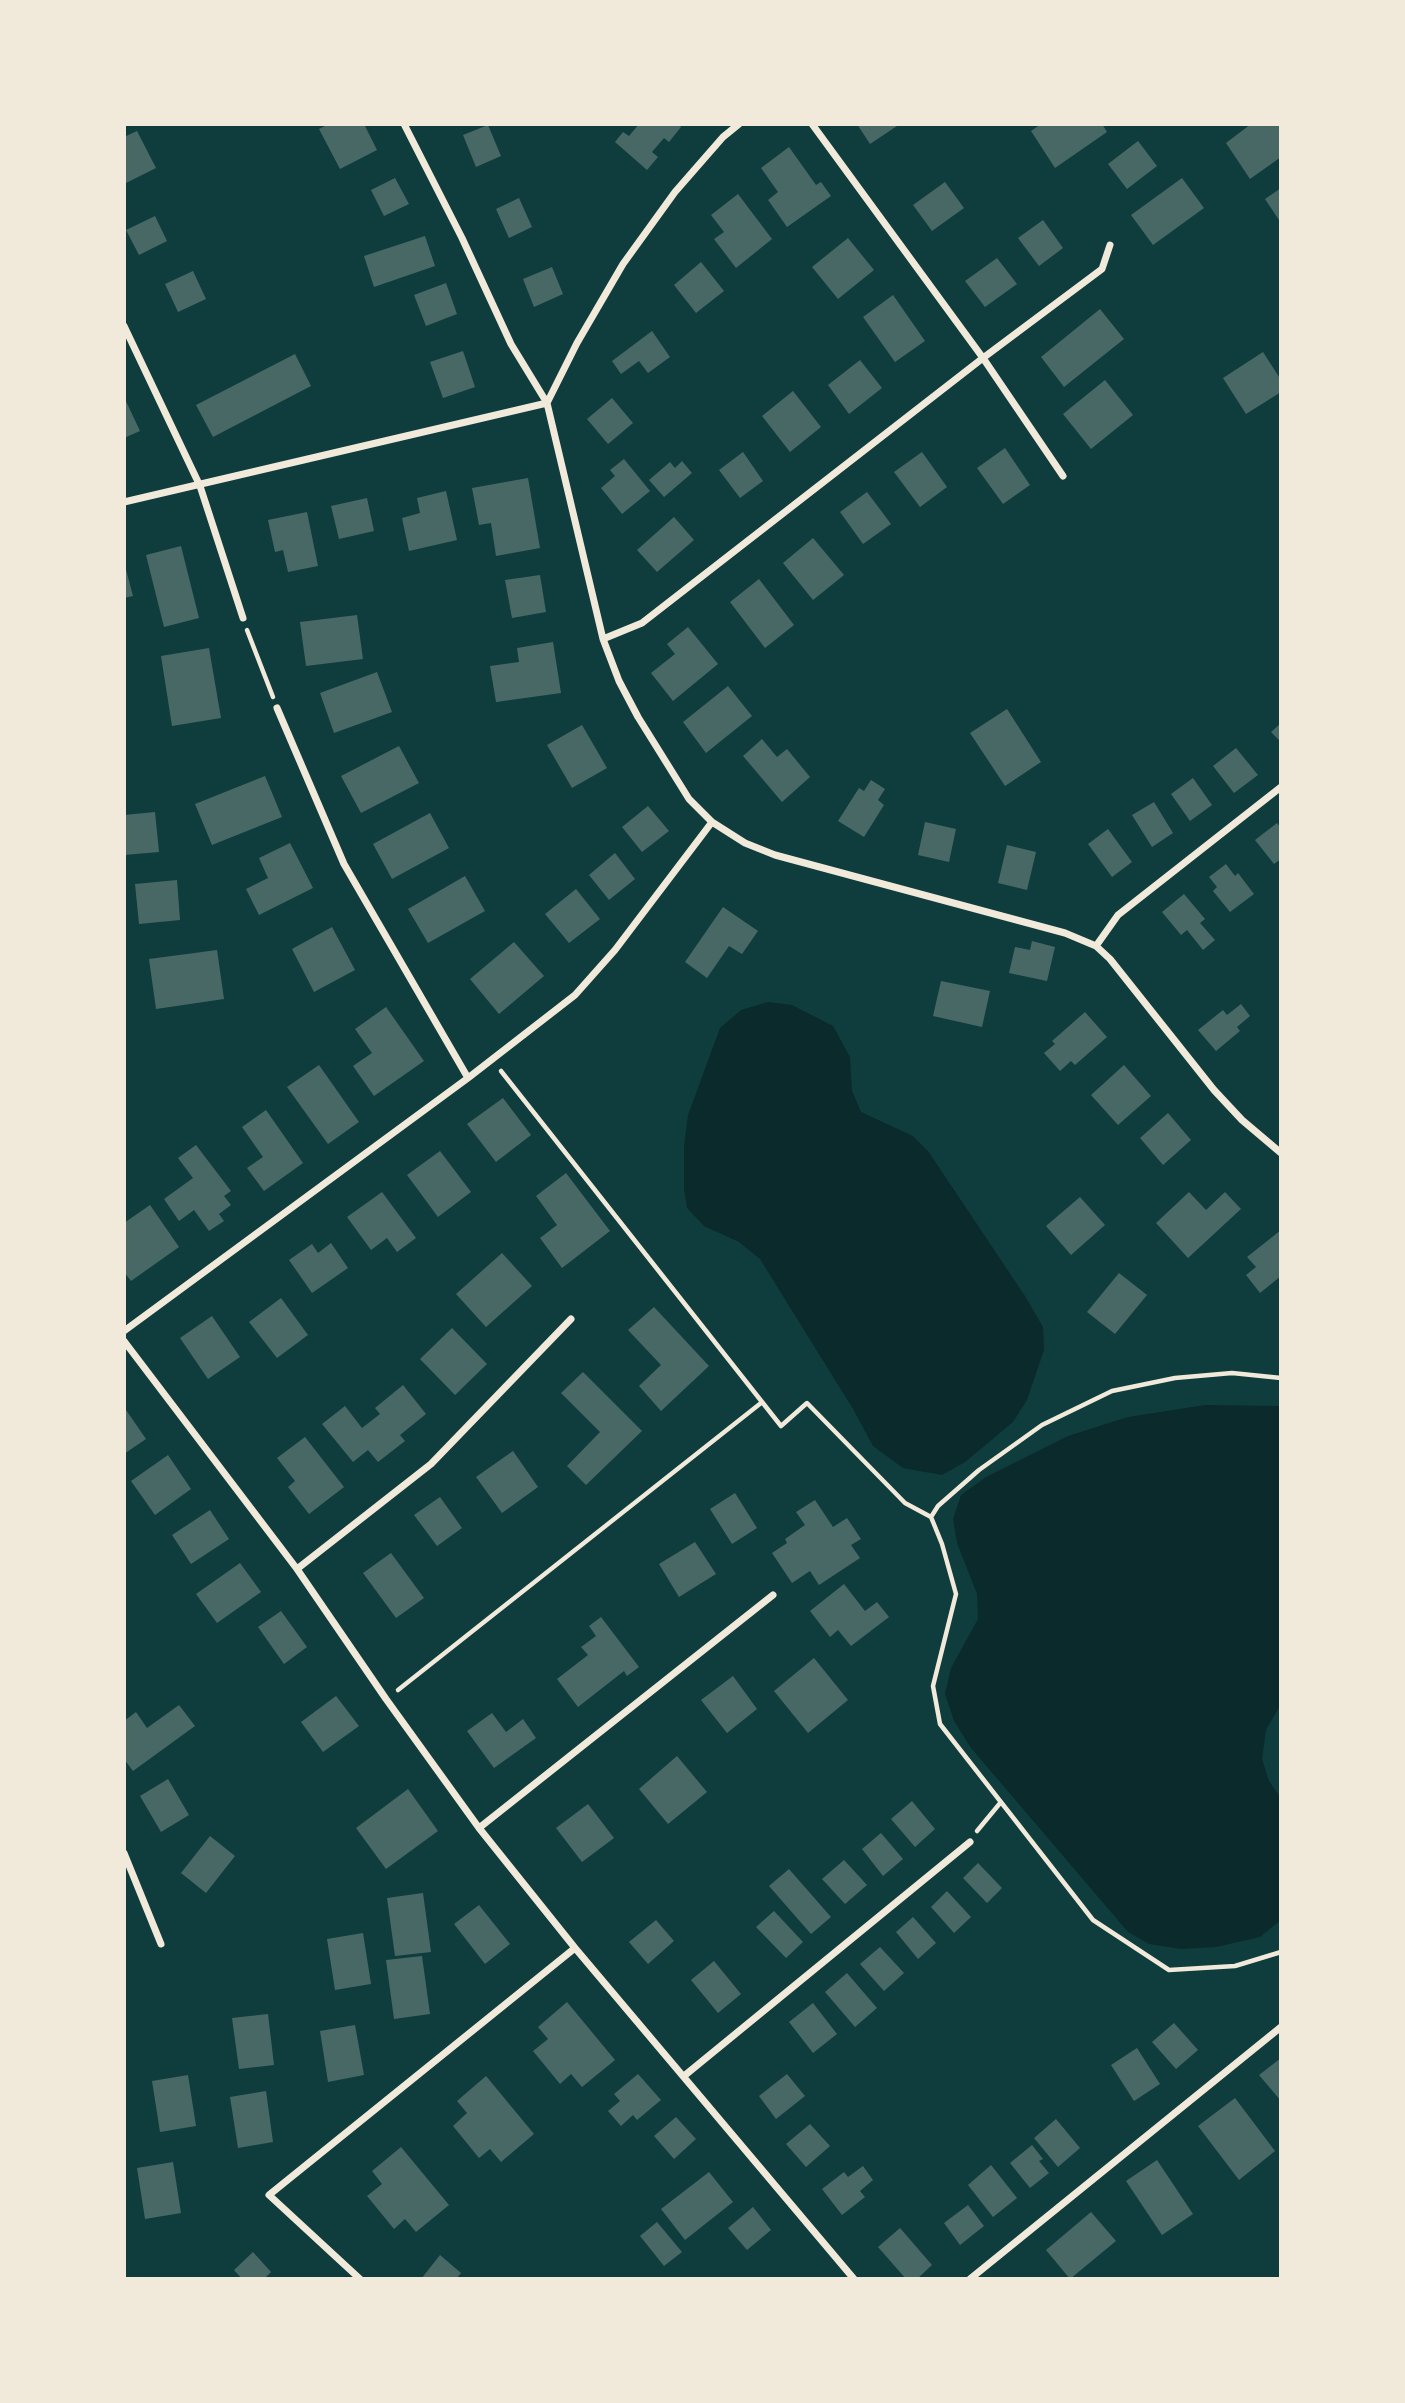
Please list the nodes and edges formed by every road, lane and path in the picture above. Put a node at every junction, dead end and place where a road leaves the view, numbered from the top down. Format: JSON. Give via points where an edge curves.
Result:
{"nodes":[{"id":1,"x":404,"y":124,"type":"edge"},
{"id":2,"x":739,"y":124,"type":"edge"},
{"id":3,"x":812,"y":124,"type":"edge"},
{"id":4,"x":1110,"y":245,"type":"dead end"},
{"id":5,"x":124,"y":326,"type":"edge"},
{"id":6,"x":983,"y":358,"type":"junction"},
{"id":7,"x":547,"y":402,"type":"junction"},
{"id":8,"x":1063,"y":477,"type":"dead end"},
{"id":9,"x":200,"y":486,"type":"junction"},
{"id":10,"x":124,"y":502,"type":"edge"},
{"id":11,"x":243,"y":618,"type":"joint"},
{"id":12,"x":603,"y":639,"type":"junction"},
{"id":13,"x":277,"y":708,"type":"joint"},
{"id":14,"x":1281,"y":787,"type":"edge"},
{"id":15,"x":712,"y":822,"type":"junction"},
{"id":16,"x":1096,"y":946,"type":"junction"},
{"id":17,"x":492,"y":1059,"type":"junction"},
{"id":18,"x":468,"y":1078,"type":"junction"},
{"id":19,"x":1281,"y":1153,"type":"edge"},
{"id":20,"x":571,"y":1319,"type":"dead end"},
{"id":21,"x":124,"y":1332,"type":"edge"},
{"id":22,"x":124,"y":1341,"type":"edge"},
{"id":23,"x":1280,"y":1377,"type":"edge"},
{"id":24,"x":761,"y":1403,"type":"junction"},
{"id":25,"x":931,"y":1517,"type":"junction"},
{"id":26,"x":297,"y":1569,"type":"junction"},
{"id":27,"x":773,"y":1595,"type":"dead end"},
{"id":28,"x":386,"y":1699,"type":"junction"},
{"id":29,"x":1001,"y":1802,"type":"junction"},
{"id":30,"x":479,"y":1828,"type":"junction"},
{"id":31,"x":970,"y":1842,"type":"joint"},
{"id":32,"x":124,"y":1853,"type":"edge"},
{"id":33,"x":161,"y":1944,"type":"dead end"},
{"id":34,"x":575,"y":1948,"type":"junction"},
{"id":35,"x":1281,"y":1952,"type":"edge"},
{"id":36,"x":1281,"y":2026,"type":"edge"},
{"id":37,"x":684,"y":2076,"type":"junction"},
{"id":38,"x":360,"y":2279,"type":"edge"},
{"id":39,"x":854,"y":2279,"type":"edge"},
{"id":40,"x":970,"y":2279,"type":"edge"}],
"edges":[{"from":1,"to":7,"type":"street","via":[[511,344]]},
{"from":2,"to":7,"type":"street","via":[[675,192],[623,264]]},
{"from":3,"to":6,"type":"street"},
{"from":4,"to":6,"type":"street","via":[[1102,270]]},
{"from":5,"to":9,"type":"street"},
{"from":6,"to":8,"type":"street"},
{"from":6,"to":12,"type":"street","via":[[642,623]]},
{"from":7,"to":9,"type":"street"},
{"from":7,"to":12,"type":"street"},
{"from":9,"to":10,"type":"street"},
{"from":9,"to":11,"type":"street"},
{"from":11,"to":13,"type":"path"},
{"from":12,"to":15,"type":"street","via":[[645,729],[689,799]]},
{"from":13,"to":18,"type":"street","via":[[344,864]]},
{"from":14,"to":16,"type":"street","via":[[1118,915]]},
{"from":15,"to":16,"type":"street","via":[[775,855],[1065,933]]},
{"from":15,"to":17,"type":"street","via":[[575,995]]},
{"from":16,"to":19,"type":"street","via":[[1214,1090]]},
{"from":17,"to":18,"type":"street"},
{"from":17,"to":24,"type":"path"},
{"from":18,"to":21,"type":"street"},
{"from":20,"to":26,"type":"street","via":[[431,1464]]},
{"from":22,"to":26,"type":"street"},
{"from":23,"to":25,"type":"path","via":[[1221,1374],[1112,1391],[1042,1425],[979,1470]]},
{"from":24,"to":25,"type":"path","via":[[781,1426],[807,1403],[905,1503]]},
{"from":24,"to":28,"type":"path"},
{"from":25,"to":29,"type":"path","via":[[956,1594],[933,1686],[940,1724]]},
{"from":26,"to":28,"type":"street"},
{"from":27,"to":30,"type":"street"},
{"from":28,"to":30,"type":"street"},
{"from":29,"to":31,"type":"path"},
{"from":29,"to":35,"type":"path","via":[[1093,1920],[1169,1970],[1234,1966]]},
{"from":30,"to":34,"type":"street"},
{"from":31,"to":37,"type":"street"},
{"from":32,"to":33,"type":"street"},
{"from":34,"to":37,"type":"street"},
{"from":34,"to":38,"type":"street","via":[[269,2195]]},
{"from":36,"to":40,"type":"street"},
{"from":37,"to":39,"type":"street"}]}
